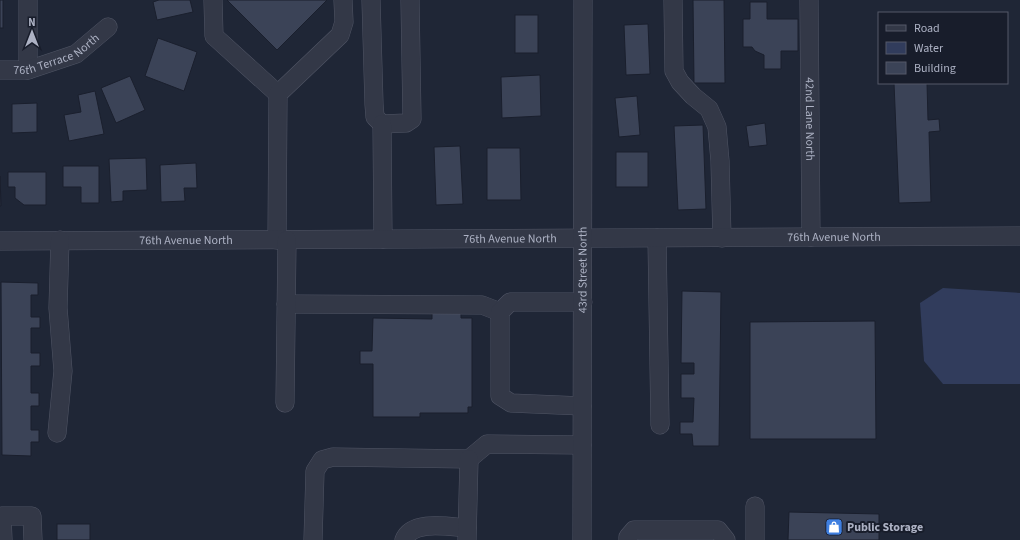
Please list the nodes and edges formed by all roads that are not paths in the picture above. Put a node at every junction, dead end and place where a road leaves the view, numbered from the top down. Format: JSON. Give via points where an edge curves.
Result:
{"nodes":[{"id":1,"x":28,"y":0,"type":"edge"},
{"id":2,"x":213,"y":0,"type":"edge"},
{"id":3,"x":343,"y":0,"type":"edge"},
{"id":4,"x":371,"y":0,"type":"edge"},
{"id":5,"x":410,"y":0,"type":"edge"},
{"id":6,"x":583,"y":0,"type":"edge"},
{"id":7,"x":673,"y":0,"type":"edge"},
{"id":8,"x":809,"y":0,"type":"edge"},
{"id":9,"x":108,"y":27,"type":"dead end"},
{"id":10,"x":0,"y":70,"type":"edge"},
{"id":11,"x":28,"y":70,"type":"junction"},
{"id":12,"x":278,"y":94,"type":"junction"},
{"id":13,"x":382,"y":124,"type":"junction"},
{"id":14,"x":1020,"y":236,"type":"edge"},
{"id":15,"x":811,"y":237,"type":"junction"},
{"id":16,"x":584,"y":238,"type":"junction"},
{"id":17,"x":657,"y":238,"type":"junction"},
{"id":18,"x":722,"y":238,"type":"junction"},
{"id":19,"x":383,"y":239,"type":"junction"},
{"id":20,"x":60,"y":240,"type":"junction"},
{"id":21,"x":282,"y":240,"type":"junction"},
{"id":22,"x":0,"y":241,"type":"edge"},
{"id":23,"x":583,"y":302,"type":"junction"},
{"id":24,"x":286,"y":304,"type":"junction"},
{"id":25,"x":500,"y":312,"type":"junction"},
{"id":26,"x":285,"y":403,"type":"dead end"},
{"id":27,"x":582,"y":406,"type":"junction"},
{"id":28,"x":660,"y":425,"type":"dead end"},
{"id":29,"x":57,"y":433,"type":"dead end"},
{"id":30,"x":582,"y":445,"type":"junction"},
{"id":31,"x":469,"y":459,"type":"junction"},
{"id":32,"x":755,"y":506,"type":"dead end"},
{"id":33,"x":467,"y":534,"type":"edge"},
{"id":34,"x":2,"y":540,"type":"edge"},
{"id":35,"x":33,"y":540,"type":"edge"},
{"id":36,"x":313,"y":540,"type":"edge"},
{"id":37,"x":404,"y":540,"type":"edge"},
{"id":38,"x":582,"y":540,"type":"edge"},
{"id":39,"x":628,"y":540,"type":"edge"},
{"id":40,"x":726,"y":540,"type":"edge"},
{"id":41,"x":754,"y":540,"type":"edge"}],
"edges":[{"from":1,"to":11,"type":"street"},
{"from":2,"to":12,"type":"street","via":[[214,36]]},
{"from":3,"to":12,"type":"street","via":[[344,22],[340,35]]},
{"from":4,"to":13,"type":"street","via":[[375,117]]},
{"from":5,"to":13,"type":"street","via":[[412,119],[406,123]]},
{"from":6,"to":16,"type":"street","name":"43rd Street North"},
{"from":7,"to":18,"type":"street","via":[[674,71],[680,82],[709,109],[717,127]]},
{"from":8,"to":15,"type":"street","name":"42nd Lane North"},
{"from":9,"to":11,"type":"street","name":"76th Terrace North","via":[[76,54]]},
{"from":10,"to":11,"type":"street","name":"76th Terrace North"},
{"from":12,"to":21,"type":"street"},
{"from":13,"to":19,"type":"street"},
{"from":14,"to":15,"type":"street","name":"76th Avenue North"},
{"from":15,"to":18,"type":"street","name":"76th Avenue North"},
{"from":16,"to":17,"type":"street","name":"76th Avenue North"},
{"from":16,"to":19,"type":"street","name":"76th Avenue North"},
{"from":16,"to":23,"type":"street","name":"43rd Street North"},
{"from":17,"to":18,"type":"street","name":"76th Avenue North"},
{"from":17,"to":28,"type":"street"},
{"from":19,"to":21,"type":"street","name":"76th Avenue North"},
{"from":20,"to":21,"type":"street","name":"76th Avenue North"},
{"from":20,"to":22,"type":"street","name":"76th Avenue North"},
{"from":20,"to":29,"type":"street","via":[[58,308],[62,372]]},
{"from":21,"to":24,"type":"street"},
{"from":23,"to":25,"type":"street","via":[[510,302]]},
{"from":23,"to":27,"type":"street","name":"43rd Street North"},
{"from":24,"to":25,"type":"street","via":[[482,305]]},
{"from":24,"to":26,"type":"street"},
{"from":25,"to":27,"type":"street","via":[[500,396],[512,403]]},
{"from":27,"to":30,"type":"street","name":"43rd Street North"},
{"from":30,"to":31,"type":"street","via":[[487,444]]},
{"from":30,"to":38,"type":"street","name":"43rd Street North"},
{"from":31,"to":33,"type":"street"},
{"from":31,"to":36,"type":"street","via":[[334,457],[322,460],[315,471]]},
{"from":32,"to":41,"type":"street"},
{"from":33,"to":37,"type":"street","via":[[423,525]]},
{"from":34,"to":35,"type":"street","via":[[2,516],[32,516]]},
{"from":39,"to":40,"type":"street","via":[[628,536],[634,530],[718,530]]}]}
